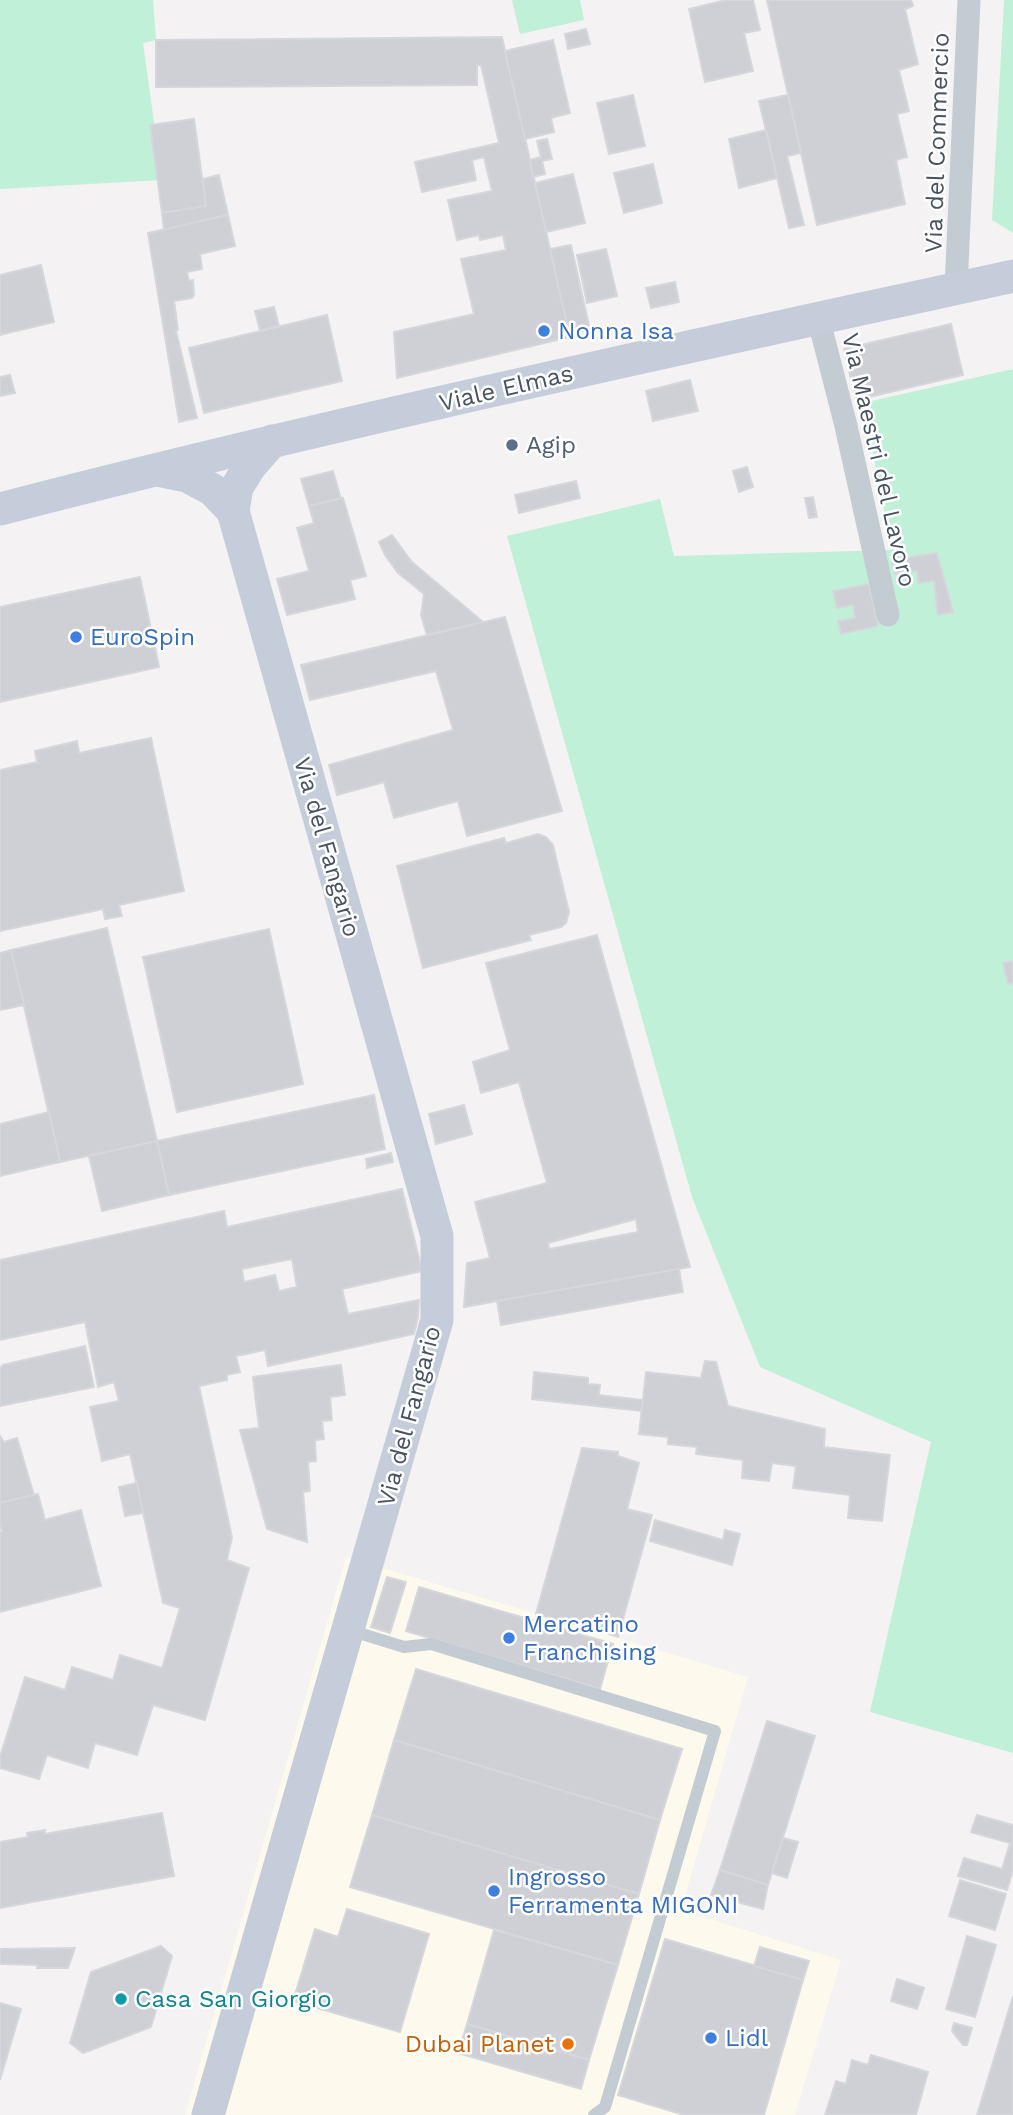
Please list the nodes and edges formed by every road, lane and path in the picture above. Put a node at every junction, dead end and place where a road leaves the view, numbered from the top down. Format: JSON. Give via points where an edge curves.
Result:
{"nodes":[{"id":1,"x":969,"y":0,"type":"edge"},
{"id":2,"x":1013,"y":276,"type":"edge"},
{"id":3,"x":957,"y":288,"type":"junction"},
{"id":4,"x":818,"y":317,"type":"junction"},
{"id":5,"x":272,"y":441,"type":"junction"},
{"id":6,"x":154,"y":469,"type":"junction"},
{"id":7,"x":0,"y":509,"type":"edge"},
{"id":8,"x":233,"y":511,"type":"junction"},
{"id":9,"x":888,"y":615,"type":"dead end"},
{"id":10,"x":349,"y":1630,"type":"junction"},
{"id":11,"x":208,"y":2115,"type":"edge"},
{"id":12,"x":594,"y":2115,"type":"edge"}],
"edges":[{"from":1,"to":3,"type":"street","name":"Via del Commercio"},
{"from":2,"to":3,"type":"main road","name":"Viale Elmas"},
{"from":3,"to":4,"type":"main road","name":"Viale Elmas"},
{"from":4,"to":5,"type":"main road","name":"Viale Elmas"},
{"from":4,"to":9,"type":"street","name":"Via Maestri del Lavoro"},
{"from":5,"to":6,"type":"main road","name":"Viale Elmas"},
{"from":5,"to":8,"type":"main road","via":[[237,487]]},
{"from":6,"to":7,"type":"main road","name":"Viale Elmas"},
{"from":6,"to":8,"type":"main road","via":[[187,476],[214,490]]},
{"from":8,"to":10,"type":"main road","name":"Via del Fangario","via":[[437,1236],[437,1320]]},
{"from":10,"to":11,"type":"main road","name":"Via del Fangario"},
{"from":10,"to":12,"type":"lane","via":[[404,1647],[431,1644],[715,1731],[605,2107]]}]}
